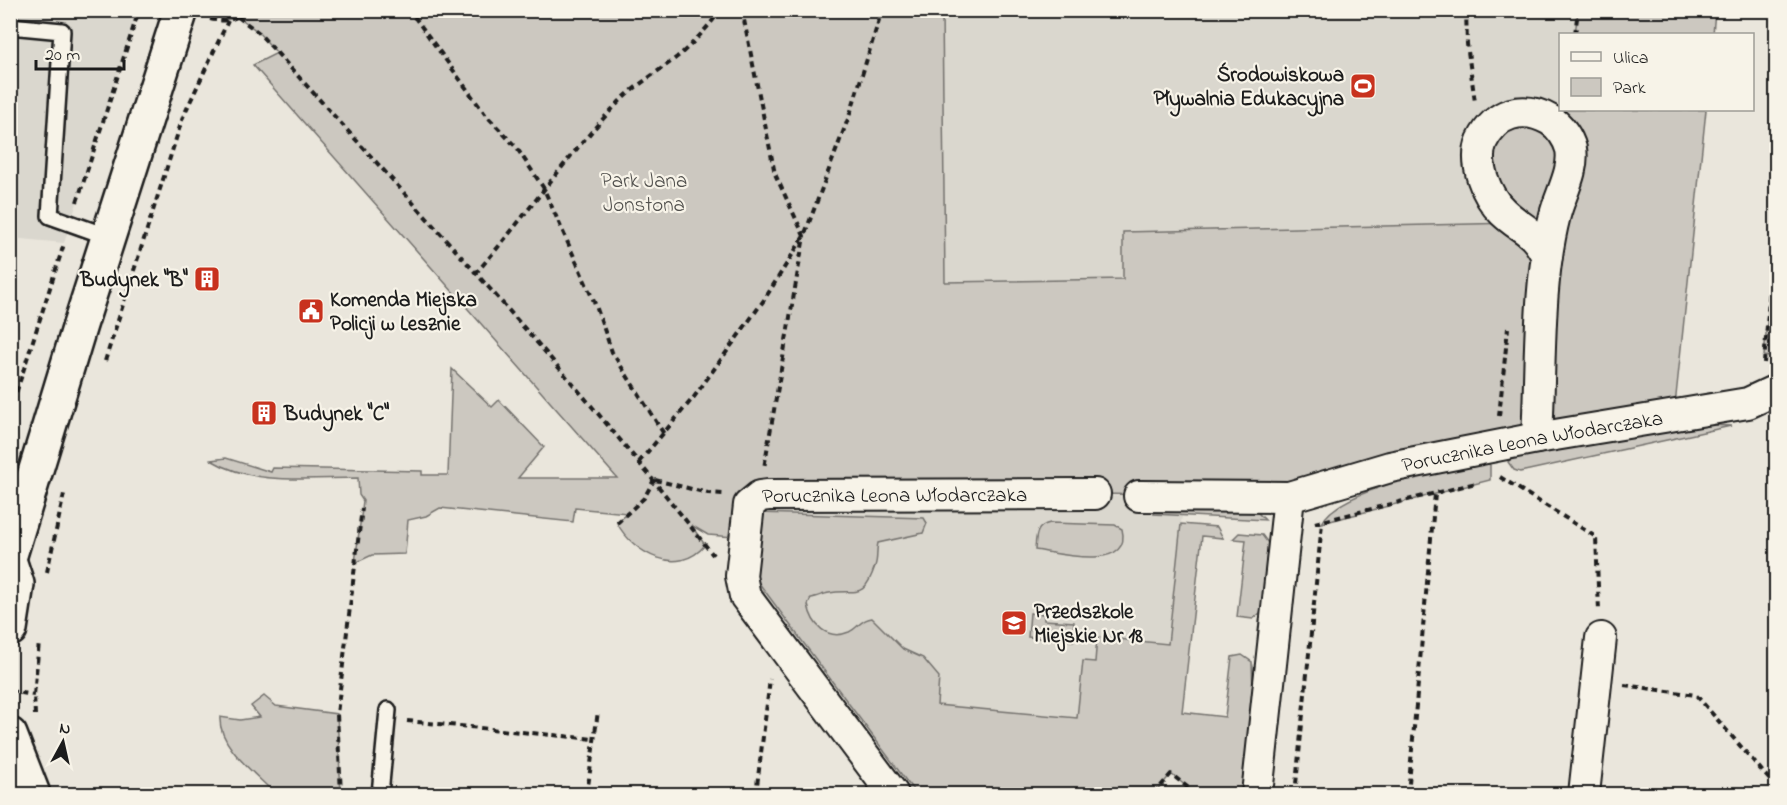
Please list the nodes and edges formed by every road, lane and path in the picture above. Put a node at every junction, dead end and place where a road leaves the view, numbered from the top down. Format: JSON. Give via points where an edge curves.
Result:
{"nodes":[{"id":1,"x":181,"y":10,"type":"edge"},
{"id":2,"x":406,"y":10,"type":"edge"},
{"id":3,"x":721,"y":10,"type":"edge"},
{"id":4,"x":742,"y":10,"type":"edge"},
{"id":5,"x":882,"y":10,"type":"edge"},
{"id":6,"x":1466,"y":10,"type":"edge"},
{"id":7,"x":1578,"y":10,"type":"edge"},
{"id":8,"x":238,"y":17,"type":"dead end"},
{"id":9,"x":228,"y":21,"type":"dead end"},
{"id":10,"x":10,"y":26,"type":"edge"},
{"id":11,"x":1575,"y":33,"type":"edge"},
{"id":12,"x":1481,"y":145,"type":"junction"},
{"id":13,"x":543,"y":188,"type":"junction"},
{"id":14,"x":1776,"y":212,"type":"edge"},
{"id":15,"x":804,"y":236,"type":"junction"},
{"id":16,"x":109,"y":237,"type":"junction"},
{"id":17,"x":1546,"y":257,"type":"junction"},
{"id":18,"x":475,"y":274,"type":"junction"},
{"id":19,"x":1771,"y":281,"type":"junction"},
{"id":20,"x":1776,"y":281,"type":"edge"},
{"id":21,"x":1509,"y":322,"type":"dead end"},
{"id":22,"x":102,"y":368,"type":"dead end"},
{"id":23,"x":1768,"y":394,"type":"edge"},
{"id":24,"x":664,"y":434,"type":"junction"},
{"id":25,"x":1537,"y":438,"type":"junction"},
{"id":26,"x":1496,"y":446,"type":"junction"},
{"id":27,"x":639,"y":462,"type":"junction"},
{"id":28,"x":1500,"y":477,"type":"dead end"},
{"id":29,"x":654,"y":480,"type":"junction"},
{"id":30,"x":64,"y":492,"type":"dead end"},
{"id":31,"x":1095,"y":494,"type":"dead end"},
{"id":32,"x":1435,"y":494,"type":"dead end"},
{"id":33,"x":759,"y":496,"type":"junction"},
{"id":34,"x":1139,"y":496,"type":"dead end"},
{"id":35,"x":1289,"y":497,"type":"junction"},
{"id":36,"x":363,"y":508,"type":"dead end"},
{"id":37,"x":617,"y":523,"type":"dead end"},
{"id":38,"x":1322,"y":523,"type":"dead end"},
{"id":39,"x":10,"y":555,"type":"edge"},
{"id":40,"x":10,"y":563,"type":"edge"},
{"id":41,"x":46,"y":579,"type":"dead end"},
{"id":42,"x":745,"y":596,"type":"junction"},
{"id":43,"x":25,"y":633,"type":"edge"},
{"id":44,"x":775,"y":636,"type":"junction"},
{"id":45,"x":1601,"y":638,"type":"joint"},
{"id":46,"x":1597,"y":681,"type":"junction"},
{"id":47,"x":10,"y":692,"type":"edge"},
{"id":48,"x":598,"y":711,"type":"dead end"},
{"id":49,"x":388,"y":714,"type":"joint"},
{"id":50,"x":10,"y":735,"type":"edge"},
{"id":51,"x":594,"y":739,"type":"junction"},
{"id":52,"x":1776,"y":787,"type":"edge"},
{"id":53,"x":33,"y":795,"type":"edge"},
{"id":54,"x":341,"y":795,"type":"edge"},
{"id":55,"x":380,"y":795,"type":"edge"},
{"id":56,"x":587,"y":795,"type":"edge"},
{"id":57,"x":756,"y":795,"type":"edge"},
{"id":58,"x":893,"y":795,"type":"edge"},
{"id":59,"x":1154,"y":795,"type":"edge"},
{"id":60,"x":1196,"y":795,"type":"edge"},
{"id":61,"x":1257,"y":795,"type":"edge"},
{"id":62,"x":1295,"y":795,"type":"edge"},
{"id":63,"x":1408,"y":795,"type":"edge"},
{"id":64,"x":1584,"y":795,"type":"edge"}],
"edges":[{"from":1,"to":16,"type":"street"},
{"from":2,"to":13,"type":"path","via":[[485,114],[516,147]]},
{"from":3,"to":13,"type":"path","via":[[678,56],[621,100]]},
{"from":4,"to":15,"type":"path","via":[[775,174]]},
{"from":5,"to":15,"type":"path","via":[[851,111]]},
{"from":6,"to":12,"type":"path"},
{"from":7,"to":11,"type":"path"},
{"from":8,"to":18,"type":"path","via":[[258,32]]},
{"from":9,"to":22,"type":"path","via":[[183,117]]},
{"from":10,"to":16,"type":"lane","via":[[62,31],[50,216]]},
{"from":12,"to":17,"type":"street","via":[[1481,174],[1493,199],[1502,211],[1530,231]]},
{"from":12,"to":17,"type":"street","via":[[1497,121],[1525,112],[1541,115],[1564,134],[1571,150],[1571,166]]},
{"from":13,"to":18,"type":"path"},
{"from":13,"to":24,"type":"path","via":[[596,306],[612,352]]},
{"from":14,"to":19,"type":"path"},
{"from":15,"to":24,"type":"path","via":[[764,300]]},
{"from":15,"to":33,"type":"path"},
{"from":16,"to":39,"type":"street"},
{"from":17,"to":25,"type":"street"},
{"from":18,"to":27,"type":"path"},
{"from":19,"to":20,"type":"path"},
{"from":19,"to":23,"type":"path"},
{"from":21,"to":26,"type":"path"},
{"from":23,"to":25,"type":"street","name":"Porucznika Leona Włodarczaka","via":[[1748,403]]},
{"from":24,"to":27,"type":"path"},
{"from":25,"to":26,"type":"street","name":"Porucznika Leona Włodarczaka"},
{"from":26,"to":35,"type":"street","name":"Porucznika Leona Włodarczaka","via":[[1390,466]]},
{"from":27,"to":29,"type":"path"},
{"from":28,"to":45,"type":"path","via":[[1596,537]]},
{"from":29,"to":33,"type":"path","via":[[708,493]]},
{"from":29,"to":37,"type":"path","via":[[644,498]]},
{"from":29,"to":42,"type":"path"},
{"from":30,"to":41,"type":"path"},
{"from":31,"to":33,"type":"street","name":"Porucznika Leona Włodarczaka"},
{"from":32,"to":63,"type":"path"},
{"from":33,"to":42,"type":"street","name":"Porucznika Leona Włodarczaka","via":[[746,513],[741,576]]},
{"from":34,"to":35,"type":"street","name":"Porucznika Leona Włodarczaka"},
{"from":35,"to":61,"type":"street"},
{"from":36,"to":54,"type":"path","via":[[337,714]]},
{"from":38,"to":62,"type":"path"},
{"from":40,"to":43,"type":"street"},
{"from":42,"to":44,"type":"street"},
{"from":43,"to":47,"type":"path","via":[[34,695]]},
{"from":44,"to":57,"type":"path"},
{"from":44,"to":58,"type":"street"},
{"from":45,"to":46,"type":"street"},
{"from":46,"to":52,"type":"path","via":[[1695,695]]},
{"from":46,"to":64,"type":"street"},
{"from":48,"to":51,"type":"path"},
{"from":49,"to":51,"type":"path"},
{"from":49,"to":55,"type":"lane"},
{"from":50,"to":53,"type":"street"},
{"from":51,"to":56,"type":"path"},
{"from":59,"to":60,"type":"path","via":[[1171,774]]}]}
